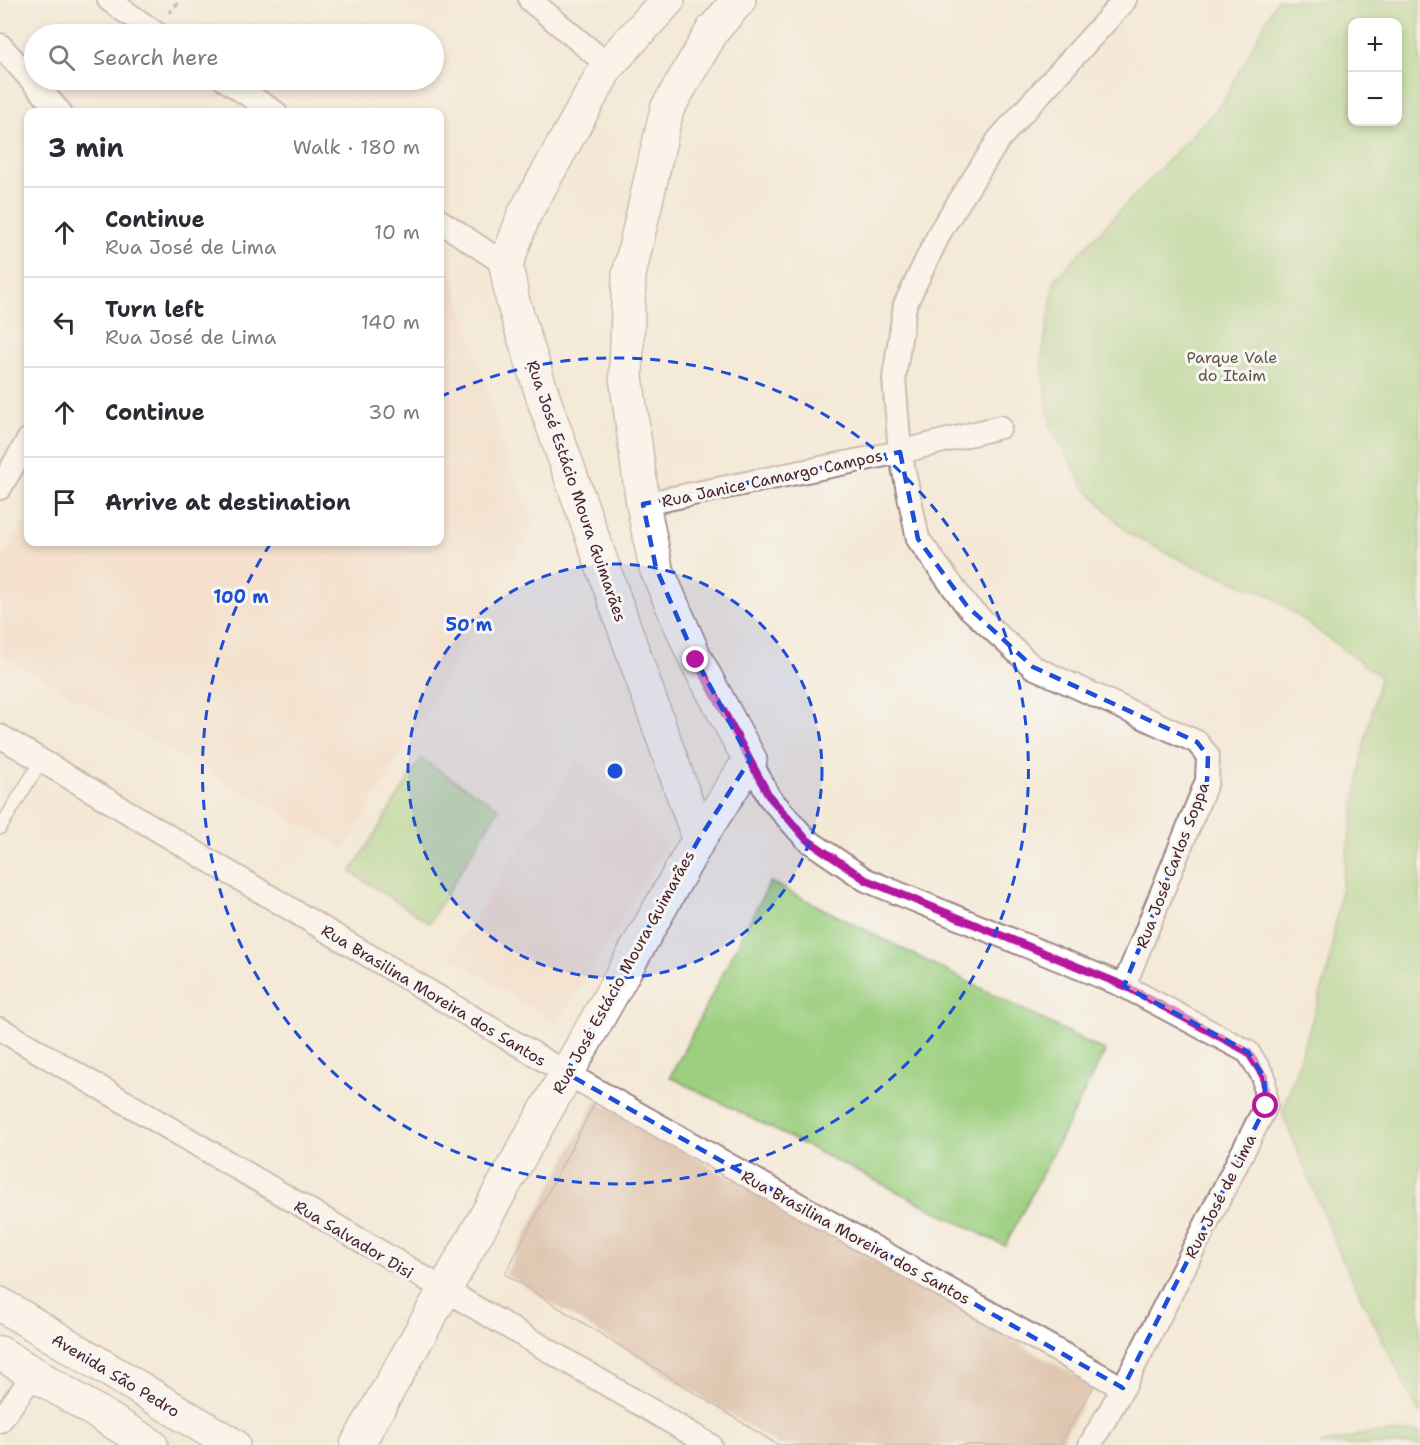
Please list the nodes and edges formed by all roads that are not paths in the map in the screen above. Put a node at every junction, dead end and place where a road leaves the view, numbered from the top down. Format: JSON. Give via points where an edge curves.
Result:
{"nodes":[{"id":1,"x":109,"y":0,"type":"edge"},
{"id":2,"x":530,"y":0,"type":"edge"},
{"id":3,"x":668,"y":0,"type":"edge"},
{"id":4,"x":739,"y":0,"type":"edge"},
{"id":5,"x":1125,"y":0,"type":"edge"},
{"id":6,"x":143,"y":24,"type":"edge"},
{"id":7,"x":0,"y":45,"type":"edge"},
{"id":8,"x":608,"y":65,"type":"junction"},
{"id":9,"x":24,"y":72,"type":"edge"},
{"id":10,"x":40,"y":90,"type":"edge"},
{"id":11,"x":241,"y":90,"type":"edge"},
{"id":12,"x":56,"y":108,"type":"edge"},
{"id":13,"x":269,"y":108,"type":"edge"},
{"id":14,"x":444,"y":224,"type":"edge"},
{"id":15,"x":506,"y":265,"type":"junction"},
{"id":16,"x":1000,"y":427,"type":"dead end"},
{"id":17,"x":24,"y":447,"type":"edge"},
{"id":18,"x":900,"y":452,"type":"junction"},
{"id":19,"x":0,"y":488,"type":"edge"},
{"id":20,"x":644,"y":504,"type":"junction"},
{"id":21,"x":0,"y":736,"type":"edge"},
{"id":22,"x":750,"y":760,"type":"junction"},
{"id":23,"x":41,"y":761,"type":"junction"},
{"id":24,"x":0,"y":828,"type":"edge"},
{"id":25,"x":699,"y":839,"type":"junction"},
{"id":26,"x":1125,"y":986,"type":"junction"},
{"id":27,"x":0,"y":1029,"type":"edge"},
{"id":28,"x":566,"y":1073,"type":"junction"},
{"id":29,"x":444,"y":1292,"type":"junction"},
{"id":30,"x":0,"y":1304,"type":"edge"},
{"id":31,"x":0,"y":1353,"type":"edge"},
{"id":32,"x":34,"y":1374,"type":"junction"},
{"id":33,"x":1123,"y":1388,"type":"junction"},
{"id":34,"x":0,"y":1421,"type":"edge"},
{"id":35,"x":151,"y":1445,"type":"edge"},
{"id":36,"x":233,"y":1445,"type":"edge"},
{"id":37,"x":357,"y":1445,"type":"edge"},
{"id":38,"x":710,"y":1445,"type":"edge"},
{"id":39,"x":1090,"y":1445,"type":"edge"}],
"edges":[{"from":1,"to":6,"type":"street"},
{"from":2,"to":8,"type":"street"},
{"from":3,"to":8,"type":"street"},
{"from":4,"to":20,"type":"street","via":[[712,30],[667,109],[629,275],[626,376]]},
{"from":5,"to":18,"type":"street","name":"Rua José Carlos Soppa","via":[[999,139],[941,230],[904,305],[894,378]]},
{"from":7,"to":9,"type":"street"},
{"from":8,"to":15,"type":"street","via":[[524,215]]},
{"from":10,"to":12,"type":"street"},
{"from":11,"to":13,"type":"street"},
{"from":14,"to":15,"type":"street"},
{"from":15,"to":25,"type":"street","name":"Rua José Estácio Moura Guimarães","via":[[513,303],[545,403]]},
{"from":16,"to":18,"type":"street","name":"Rua Janice Camargo Campos"},
{"from":17,"to":19,"type":"street"},
{"from":18,"to":20,"type":"street","name":"Rua Janice Camargo Campos"},
{"from":18,"to":26,"type":"street","name":"Rua José Carlos Soppa","via":[[918,539],[967,606],[1033,667],[1197,742],[1208,756],[1207,780]]},
{"from":20,"to":22,"type":"street","via":[[656,568],[696,660]]},
{"from":21,"to":23,"type":"street","name":"Rua Brasilina Moreira dos Santos"},
{"from":22,"to":25,"type":"street"},
{"from":22,"to":26,"type":"street","name":"Rua José de Lima","via":[[769,796],[806,839],[866,880]]},
{"from":23,"to":24,"type":"lane"},
{"from":23,"to":28,"type":"street","name":"Rua Brasilina Moreira dos Santos"},
{"from":25,"to":28,"type":"street","name":"Rua José Estácio Moura Guimarães"},
{"from":26,"to":33,"type":"street","name":"Rua José de Lima","via":[[1248,1052],[1264,1077],[1266,1106]]},
{"from":27,"to":29,"type":"street","name":"Rua Salvador Disi"},
{"from":28,"to":29,"type":"street","name":"Rua José Estácio Moura Guimarães"},
{"from":28,"to":33,"type":"street","name":"Rua Brasilina Moreira dos Santos"},
{"from":29,"to":37,"type":"street","name":"Rua José Estácio Moura Guimarães"},
{"from":29,"to":38,"type":"street","name":"Rua Salvador Disi"},
{"from":30,"to":36,"type":"street","name":"Avenida São Pedro"},
{"from":31,"to":32,"type":"street"},
{"from":32,"to":34,"type":"street"},
{"from":32,"to":35,"type":"street"},
{"from":33,"to":39,"type":"street","name":"Rua José de Lima"}]}
